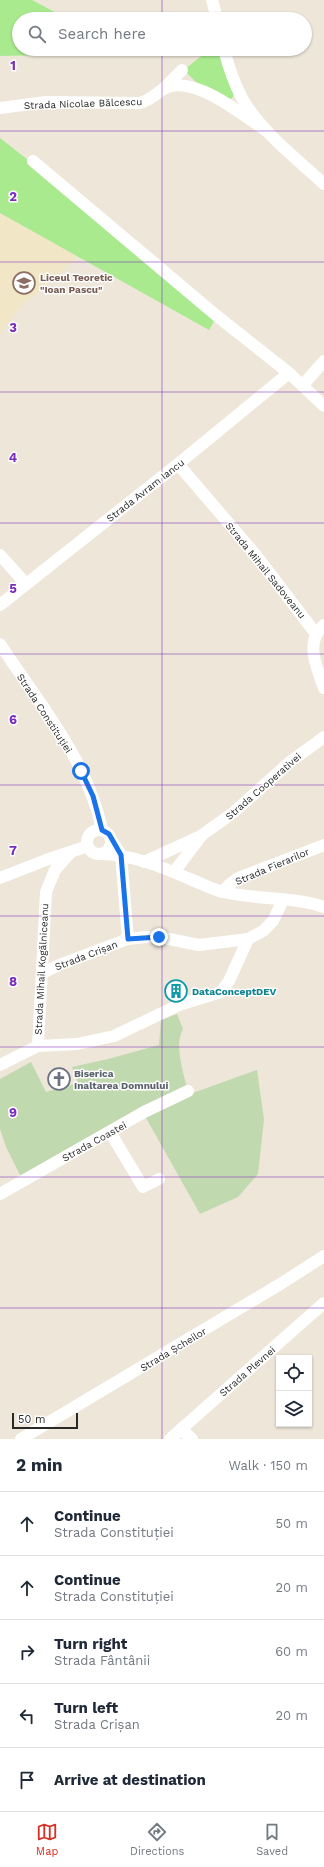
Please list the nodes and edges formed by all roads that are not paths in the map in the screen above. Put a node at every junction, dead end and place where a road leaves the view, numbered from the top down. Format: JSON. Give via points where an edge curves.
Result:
{"nodes":[{"id":1,"x":212,"y":0,"type":"edge"},
{"id":2,"x":215,"y":12,"type":"edge"},
{"id":3,"x":227,"y":56,"type":"edge"},
{"id":4,"x":182,"y":70,"type":"dead end"},
{"id":5,"x":165,"y":87,"type":"junction"},
{"id":6,"x":0,"y":108,"type":"edge"},
{"id":7,"x":268,"y":132,"type":"junction"},
{"id":8,"x":33,"y":161,"type":"dead end"},
{"id":9,"x":324,"y":184,"type":"edge"},
{"id":10,"x":324,"y":361,"type":"edge"},
{"id":11,"x":289,"y":373,"type":"junction"},
{"id":12,"x":303,"y":385,"type":"junction"},
{"id":13,"x":324,"y":406,"type":"edge"},
{"id":14,"x":178,"y":464,"type":"junction"},
{"id":15,"x":0,"y":555,"type":"edge"},
{"id":16,"x":26,"y":584,"type":"junction"},
{"id":17,"x":0,"y":605,"type":"edge"},
{"id":18,"x":320,"y":630,"type":"edge"},
{"id":19,"x":0,"y":644,"type":"edge"},
{"id":20,"x":324,"y":688,"type":"edge"},
{"id":21,"x":324,"y":737,"type":"edge"},
{"id":22,"x":102,"y":830,"type":"junction"},
{"id":23,"x":202,"y":835,"type":"junction"},
{"id":24,"x":112,"y":841,"type":"junction"},
{"id":25,"x":324,"y":845,"type":"edge"},
{"id":26,"x":88,"y":846,"type":"junction"},
{"id":27,"x":71,"y":852,"type":"junction"},
{"id":28,"x":102,"y":854,"type":"junction"},
{"id":29,"x":121,"y":855,"type":"junction"},
{"id":30,"x":144,"y":862,"type":"junction"},
{"id":31,"x":174,"y":872,"type":"junction"},
{"id":32,"x":0,"y":878,"type":"edge"},
{"id":33,"x":222,"y":892,"type":"junction"},
{"id":34,"x":283,"y":900,"type":"junction"},
{"id":35,"x":324,"y":907,"type":"edge"},
{"id":36,"x":128,"y":939,"type":"junction"},
{"id":37,"x":248,"y":939,"type":"junction"},
{"id":38,"x":43,"y":973,"type":"junction"},
{"id":39,"x":38,"y":1046,"type":"junction"},
{"id":40,"x":0,"y":1065,"type":"edge"},
{"id":41,"x":188,"y":1091,"type":"dead end"},
{"id":42,"x":110,"y":1132,"type":"junction"},
{"id":43,"x":159,"y":1179,"type":"dead end"},
{"id":44,"x":0,"y":1194,"type":"edge"},
{"id":45,"x":324,"y":1256,"type":"edge"},
{"id":46,"x":324,"y":1303,"type":"edge"},
{"id":47,"x":181,"y":1429,"type":"junction"},
{"id":48,"x":21,"y":1439,"type":"edge"},
{"id":49,"x":170,"y":1439,"type":"edge"},
{"id":50,"x":192,"y":1439,"type":"edge"}],
"edges":[{"from":1,"to":2,"type":"street"},
{"from":3,"to":7,"type":"street","via":[[242,98]]},
{"from":4,"to":5,"type":"street","name":"Strada Nicolae Bălcescu"},
{"from":5,"to":6,"type":"street","name":"Strada Nicolae Bălcescu","via":[[153,98],[139,103],[46,102]]},
{"from":5,"to":7,"type":"street","via":[[184,86],[202,90]]},
{"from":7,"to":9,"type":"street"},
{"from":8,"to":11,"type":"street","via":[[217,316]]},
{"from":10,"to":12,"type":"street"},
{"from":11,"to":12,"type":"street"},
{"from":11,"to":14,"type":"street","name":"Strada Avram Iancu"},
{"from":12,"to":13,"type":"street"},
{"from":14,"to":16,"type":"street","name":"Strada Avram Iancu"},
{"from":14,"to":18,"type":"street","name":"Strada Mihail Sadoveanu"},
{"from":15,"to":16,"type":"street"},
{"from":16,"to":17,"type":"street","name":"Strada Avram Iancu"},
{"from":18,"to":20,"type":"street","name":"Strada Mihail Sadoveanu","via":[[313,650]]},
{"from":19,"to":22,"type":"street","name":"Strada Constituției","via":[[73,755],[93,796]]},
{"from":21,"to":23,"type":"street","name":"Strada Cooperativei","via":[[291,761],[234,812]]},
{"from":22,"to":24,"type":"street","via":[[109,834]]},
{"from":22,"to":26,"type":"street","via":[[95,830],[89,835]]},
{"from":23,"to":30,"type":"street","name":"Strada Cooperativei"},
{"from":23,"to":31,"type":"street","name":"Strada Cooperativei"},
{"from":24,"to":28,"type":"street","via":[[110,848]]},
{"from":24,"to":29,"type":"street"},
{"from":25,"to":33,"type":"street","name":"Strada Fierarilor","via":[[238,878]]},
{"from":26,"to":27,"type":"street"},
{"from":26,"to":28,"type":"street","via":[[92,852]]},
{"from":27,"to":32,"type":"street"},
{"from":27,"to":38,"type":"street","name":"Strada Mihail Kogălniceanu","via":[[55,870],[46,892]]},
{"from":28,"to":29,"type":"street"},
{"from":29,"to":30,"type":"street"},
{"from":29,"to":36,"type":"street"},
{"from":30,"to":31,"type":"street"},
{"from":31,"to":33,"type":"street"},
{"from":33,"to":34,"type":"street"},
{"from":34,"to":35,"type":"street","via":[[302,901]]},
{"from":34,"to":37,"type":"street","via":[[273,921]]},
{"from":36,"to":37,"type":"street","name":"Strada Crișan","via":[[159,937],[199,945]]},
{"from":36,"to":38,"type":"street","name":"Strada Crișan"},
{"from":37,"to":39,"type":"street","via":[[221,992],[179,1005],[114,1036],[77,1044]]},
{"from":38,"to":39,"type":"street","name":"Strada Mihail Kogălniceanu"},
{"from":39,"to":40,"type":"street"},
{"from":41,"to":42,"type":"street","name":"Strada Coastei"},
{"from":42,"to":43,"type":"street","via":[[143,1187]]},
{"from":42,"to":44,"type":"street","name":"Strada Coastei"},
{"from":45,"to":48,"type":"street","name":"Strada Șcheilor"},
{"from":46,"to":47,"type":"street","name":"Strada Plevnei"},
{"from":47,"to":49,"type":"street","name":"Strada Plevnei"},
{"from":47,"to":50,"type":"street"}]}
